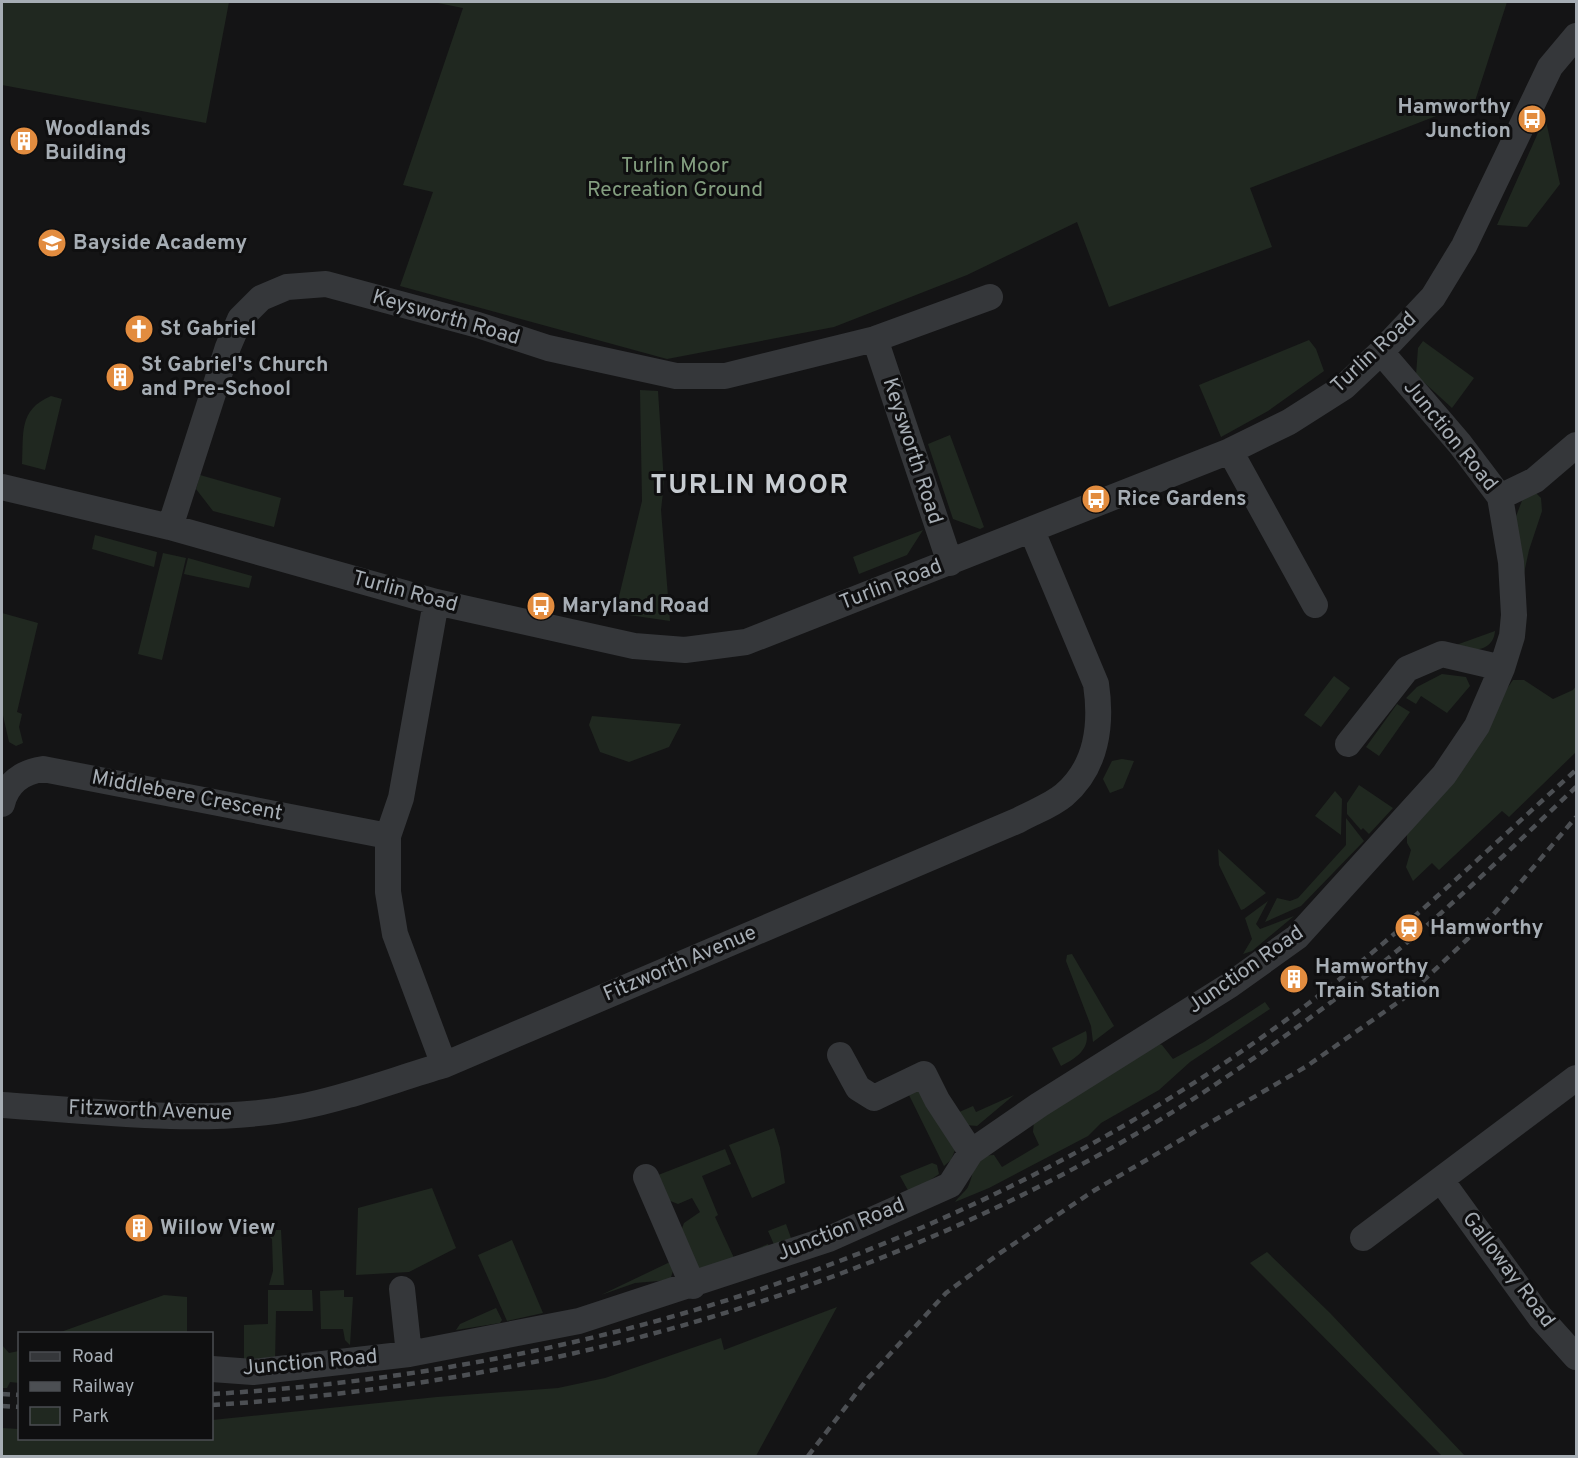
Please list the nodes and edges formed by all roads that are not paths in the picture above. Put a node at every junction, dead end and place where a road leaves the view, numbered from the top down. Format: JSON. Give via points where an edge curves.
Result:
{"nodes":[{"id":1,"x":1576,"y":36,"type":"edge"},
{"id":2,"x":990,"y":297,"type":"dead end"},
{"id":3,"x":875,"y":339,"type":"junction"},
{"id":4,"x":1381,"y":352,"type":"junction"},
{"id":5,"x":1576,"y":445,"type":"edge"},
{"id":6,"x":1230,"y":451,"type":"junction"},
{"id":7,"x":2,"y":487,"type":"edge"},
{"id":8,"x":1500,"y":498,"type":"junction"},
{"id":9,"x":170,"y":527,"type":"junction"},
{"id":10,"x":1032,"y":531,"type":"junction"},
{"id":11,"x":950,"y":563,"type":"junction"},
{"id":12,"x":436,"y":602,"type":"junction"},
{"id":13,"x":1315,"y":605,"type":"dead end"},
{"id":14,"x":1502,"y":668,"type":"junction"},
{"id":15,"x":1348,"y":744,"type":"dead end"},
{"id":16,"x":2,"y":804,"type":"edge"},
{"id":17,"x":388,"y":836,"type":"junction"},
{"id":18,"x":840,"y":1055,"type":"dead end"},
{"id":19,"x":444,"y":1065,"type":"junction"},
{"id":20,"x":1576,"y":1078,"type":"edge"},
{"id":21,"x":2,"y":1105,"type":"edge"},
{"id":22,"x":970,"y":1152,"type":"junction"},
{"id":23,"x":646,"y":1177,"type":"dead end"},
{"id":24,"x":1441,"y":1180,"type":"junction"},
{"id":25,"x":1363,"y":1238,"type":"dead end"},
{"id":26,"x":693,"y":1286,"type":"junction"},
{"id":27,"x":402,"y":1288,"type":"dead end"},
{"id":28,"x":409,"y":1354,"type":"junction"},
{"id":29,"x":1576,"y":1357,"type":"edge"},
{"id":30,"x":213,"y":1369,"type":"edge"}],
"edges":[{"from":1,"to":4,"type":"street","name":"Turlin Road","via":[[1550,67],[1459,254],[1432,297]]},
{"from":2,"to":3,"type":"street","name":"Keysworth Road"},
{"from":3,"to":9,"type":"street","name":"Keysworth Road","via":[[725,376],[676,376],[548,348],[478,324],[326,284],[287,287],[261,298],[240,319]]},
{"from":3,"to":11,"type":"street","name":"Keysworth Road"},
{"from":4,"to":6,"type":"street","name":"Turlin Road","via":[[1344,387],[1289,422]]},
{"from":4,"to":8,"type":"street","name":"Junction Road","via":[[1460,444]]},
{"from":5,"to":8,"type":"street","via":[[1535,480]]},
{"from":6,"to":10,"type":"street","name":"Turlin Road"},
{"from":6,"to":13,"type":"street"},
{"from":7,"to":9,"type":"street","name":"Turlin Road"},
{"from":8,"to":14,"type":"street","name":"Junction Road","via":[[1509,536],[1514,615]]},
{"from":9,"to":12,"type":"street","name":"Turlin Road"},
{"from":10,"to":11,"type":"street","name":"Turlin Road"},
{"from":10,"to":19,"type":"street","name":"Fitzworth Avenue","via":[[1096,684],[1099,703],[1091,756],[1062,797],[1018,820]]},
{"from":11,"to":12,"type":"street","name":"Turlin Road","via":[[746,642],[685,650],[634,645]]},
{"from":12,"to":17,"type":"street","via":[[401,798]]},
{"from":14,"to":15,"type":"street","via":[[1442,654],[1407,669]]},
{"from":14,"to":22,"type":"street","name":"Junction Road","via":[[1477,726],[1444,775],[1297,937],[1230,985]]},
{"from":16,"to":17,"type":"street","name":"Middlebere Crescent","via":[[15,780],[32,770],[43,769]]},
{"from":17,"to":19,"type":"street","via":[[388,892],[395,934]]},
{"from":18,"to":22,"type":"street","via":[[858,1088],[874,1098],[924,1074]]},
{"from":19,"to":21,"type":"street","name":"Fitzworth Avenue","via":[[299,1107],[213,1117]]},
{"from":20,"to":24,"type":"street"},
{"from":22,"to":26,"type":"street","name":"Junction Road","via":[[950,1185],[829,1239]]},
{"from":23,"to":26,"type":"street"},
{"from":24,"to":25,"type":"street"},
{"from":24,"to":29,"type":"street","name":"Galloway Road","via":[[1540,1317]]},
{"from":26,"to":28,"type":"street","name":"Junction Road","via":[[579,1321]]},
{"from":27,"to":28,"type":"street"},
{"from":28,"to":30,"type":"street","name":"Junction Road","via":[[253,1372]]}]}
